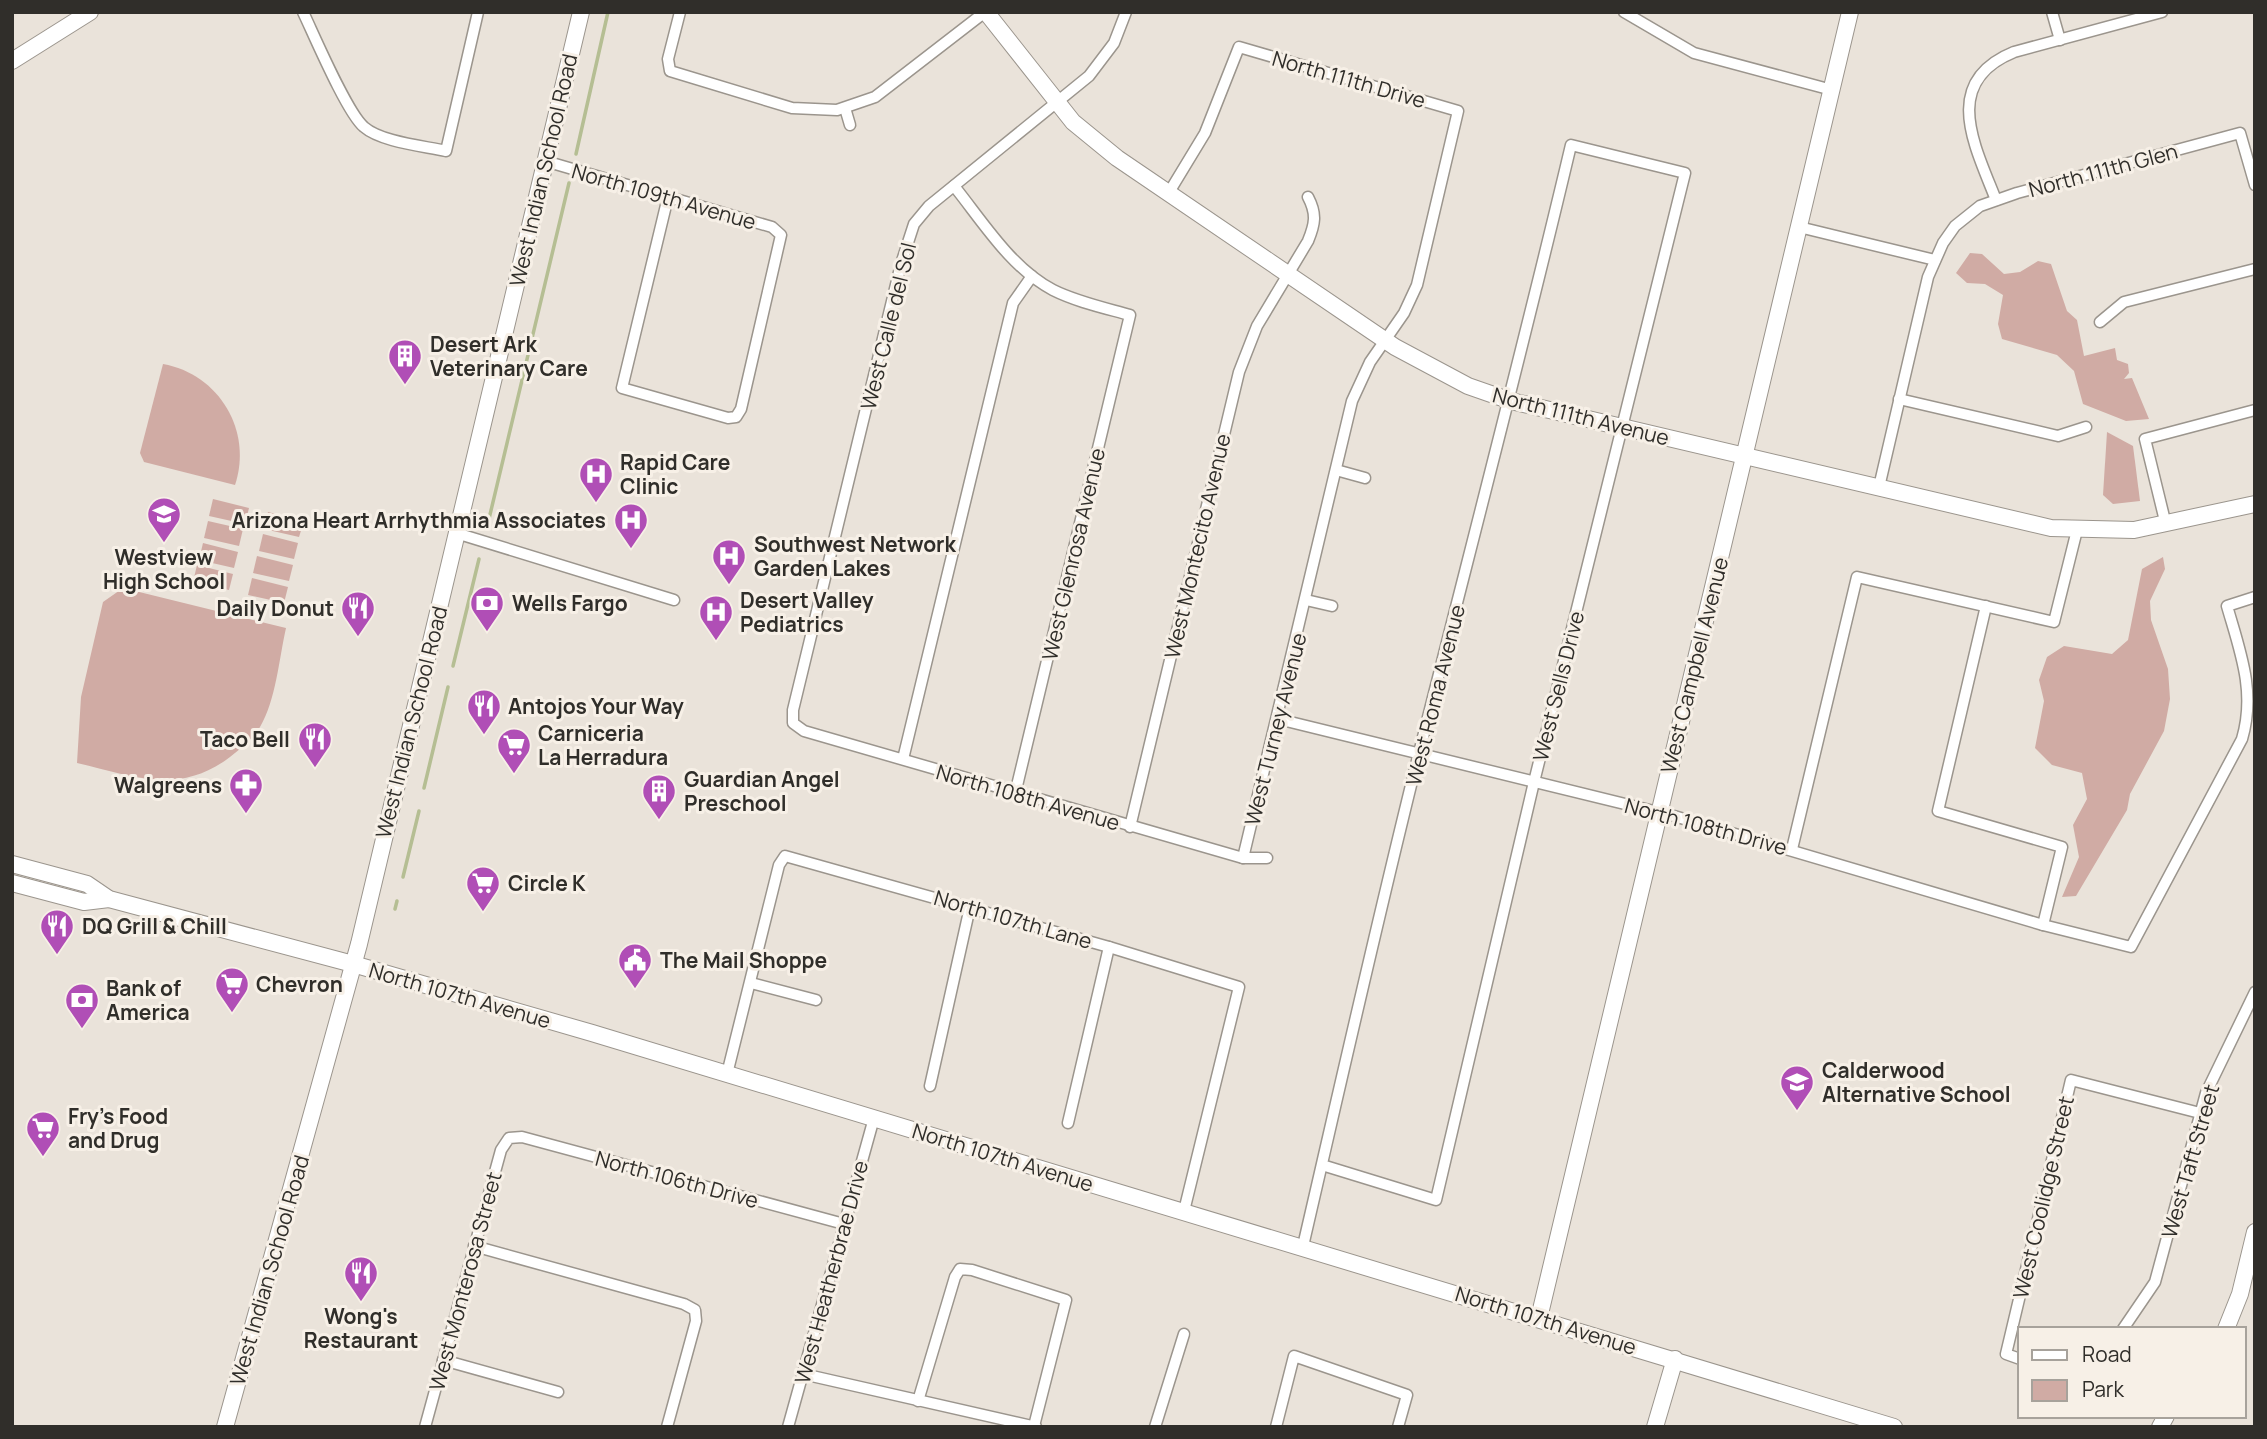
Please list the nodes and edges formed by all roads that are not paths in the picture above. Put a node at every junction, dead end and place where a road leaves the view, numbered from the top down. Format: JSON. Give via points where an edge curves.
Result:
{"nodes":[{"id":1,"x":90,"y":12,"type":"edge"},
{"id":2,"x":303,"y":12,"type":"edge"},
{"id":3,"x":478,"y":12,"type":"edge"},
{"id":4,"x":581,"y":12,"type":"edge"},
{"id":5,"x":680,"y":12,"type":"edge"},
{"id":6,"x":985,"y":12,"type":"edge"},
{"id":7,"x":1126,"y":12,"type":"edge"},
{"id":8,"x":1624,"y":12,"type":"edge"},
{"id":9,"x":1850,"y":12,"type":"edge"},
{"id":10,"x":2052,"y":12,"type":"edge"},
{"id":11,"x":2162,"y":12,"type":"edge"},
{"id":12,"x":2060,"y":40,"type":"junction"},
{"id":13,"x":12,"y":61,"type":"edge"},
{"id":14,"x":1832,"y":90,"type":"junction"},
{"id":15,"x":1058,"y":103,"type":"junction"},
{"id":16,"x":845,"y":108,"type":"junction"},
{"id":17,"x":1458,"y":111,"type":"joint"},
{"id":18,"x":849,"y":125,"type":"dead end"},
{"id":19,"x":545,"y":161,"type":"junction"},
{"id":20,"x":1685,"y":173,"type":"joint"},
{"id":21,"x":2255,"y":185,"type":"edge"},
{"id":22,"x":954,"y":186,"type":"junction"},
{"id":23,"x":1168,"y":194,"type":"junction"},
{"id":24,"x":667,"y":197,"type":"junction"},
{"id":25,"x":1308,"y":197,"type":"dead end"},
{"id":26,"x":1996,"y":200,"type":"junction"},
{"id":27,"x":1799,"y":227,"type":"junction"},
{"id":28,"x":1935,"y":260,"type":"junction"},
{"id":29,"x":2255,"y":269,"type":"edge"},
{"id":30,"x":1289,"y":274,"type":"junction"},
{"id":31,"x":1032,"y":276,"type":"junction"},
{"id":32,"x":2100,"y":323,"type":"dead end"},
{"id":33,"x":1386,"y":341,"type":"junction"},
{"id":34,"x":1899,"y":399,"type":"junction"},
{"id":35,"x":1510,"y":401,"type":"junction"},
{"id":36,"x":2255,"y":410,"type":"edge"},
{"id":37,"x":2086,"y":427,"type":"dead end"},
{"id":38,"x":1624,"y":428,"type":"junction"},
{"id":39,"x":1745,"y":456,"type":"junction"},
{"id":40,"x":1336,"y":470,"type":"junction"},
{"id":41,"x":1364,"y":478,"type":"dead end"},
{"id":42,"x":1879,"y":487,"type":"junction"},
{"id":43,"x":2255,"y":504,"type":"edge"},
{"id":44,"x":2166,"y":525,"type":"junction"},
{"id":45,"x":2077,"y":530,"type":"junction"},
{"id":46,"x":456,"y":533,"type":"junction"},
{"id":47,"x":2255,"y":597,"type":"edge"},
{"id":48,"x":674,"y":600,"type":"dead end"},
{"id":49,"x":1306,"y":600,"type":"junction"},
{"id":50,"x":1332,"y":606,"type":"dead end"},
{"id":51,"x":1986,"y":606,"type":"junction"},
{"id":52,"x":1278,"y":719,"type":"junction"},
{"id":53,"x":793,"y":723,"type":"joint"},
{"id":54,"x":1419,"y":754,"type":"junction"},
{"id":55,"x":903,"y":760,"type":"junction"},
{"id":56,"x":1534,"y":782,"type":"junction"},
{"id":57,"x":1016,"y":794,"type":"junction"},
{"id":58,"x":1658,"y":812,"type":"junction"},
{"id":59,"x":1130,"y":827,"type":"junction"},
{"id":60,"x":1792,"y":849,"type":"junction"},
{"id":61,"x":1243,"y":858,"type":"junction"},
{"id":62,"x":1267,"y":858,"type":"dead end"},
{"id":63,"x":12,"y":864,"type":"edge"},
{"id":64,"x":12,"y":883,"type":"edge"},
{"id":65,"x":109,"y":900,"type":"junction"},
{"id":66,"x":970,"y":907,"type":"junction"},
{"id":67,"x":2043,"y":925,"type":"junction"},
{"id":68,"x":1110,"y":947,"type":"junction"},
{"id":69,"x":353,"y":964,"type":"junction"},
{"id":70,"x":751,"y":983,"type":"junction"},
{"id":71,"x":2255,"y":992,"type":"edge"},
{"id":72,"x":816,"y":1000,"type":"dead end"},
{"id":73,"x":727,"y":1074,"type":"junction"},
{"id":74,"x":930,"y":1086,"type":"dead end"},
{"id":75,"x":2200,"y":1113,"type":"junction"},
{"id":76,"x":874,"y":1118,"type":"junction"},
{"id":77,"x":1068,"y":1123,"type":"dead end"},
{"id":78,"x":509,"y":1138,"type":"joint"},
{"id":79,"x":1322,"y":1165,"type":"junction"},
{"id":80,"x":1184,"y":1211,"type":"junction"},
{"id":81,"x":844,"y":1224,"type":"junction"},
{"id":82,"x":2255,"y":1232,"type":"edge"},
{"id":83,"x":474,"y":1246,"type":"junction"},
{"id":84,"x":1303,"y":1246,"type":"junction"},
{"id":85,"x":1539,"y":1318,"type":"junction"},
{"id":86,"x":2127,"y":1327,"type":"edge"},
{"id":87,"x":2227,"y":1327,"type":"edge"},
{"id":88,"x":1184,"y":1334,"type":"dead end"},
{"id":89,"x":2018,"y":1358,"type":"edge"},
{"id":90,"x":1675,"y":1359,"type":"junction"},
{"id":91,"x":443,"y":1360,"type":"junction"},
{"id":92,"x":803,"y":1374,"type":"junction"},
{"id":93,"x":558,"y":1392,"type":"dead end"},
{"id":94,"x":918,"y":1401,"type":"junction"},
{"id":95,"x":225,"y":1427,"type":"edge"},
{"id":96,"x":425,"y":1427,"type":"edge"},
{"id":97,"x":667,"y":1427,"type":"edge"},
{"id":98,"x":788,"y":1427,"type":"edge"},
{"id":99,"x":1035,"y":1427,"type":"edge"},
{"id":100,"x":1155,"y":1427,"type":"edge"},
{"id":101,"x":1276,"y":1427,"type":"edge"},
{"id":102,"x":1398,"y":1427,"type":"edge"},
{"id":103,"x":1655,"y":1427,"type":"edge"},
{"id":104,"x":1894,"y":1427,"type":"edge"}],
"edges":[{"from":1,"to":13,"type":"main road"},
{"from":2,"to":3,"type":"street","via":[[364,127],[395,140],[446,151]]},
{"from":4,"to":19,"type":"main road","name":"West Indian School Road"},
{"from":5,"to":16,"type":"street","via":[[668,59],[670,71],[792,108]]},
{"from":6,"to":15,"type":"main road","name":"North 111th Avenue"},
{"from":6,"to":16,"type":"street","via":[[884,91]]},
{"from":7,"to":15,"type":"street","name":"West Calle del Sol","via":[[1101,63]]},
{"from":8,"to":14,"type":"street","via":[[1694,52]]},
{"from":9,"to":14,"type":"main road","name":"West Campbell Avenue"},
{"from":10,"to":12,"type":"street"},
{"from":11,"to":12,"type":"street"},
{"from":12,"to":26,"type":"street","via":[[1997,59],[1973,85],[1968,129]]},
{"from":14,"to":27,"type":"main road","name":"West Campbell Avenue"},
{"from":15,"to":22,"type":"street","name":"West Calle del Sol"},
{"from":15,"to":23,"type":"main road","name":"North 111th Avenue","via":[[1095,141]]},
{"from":16,"to":18,"type":"street"},
{"from":17,"to":23,"type":"street","name":"North 111th Drive","via":[[1239,47],[1205,133]]},
{"from":17,"to":33,"type":"street","name":"West Turney Avenue","via":[[1417,285]]},
{"from":19,"to":24,"type":"street","name":"North 109th Avenue"},
{"from":19,"to":46,"type":"main road","name":"West Indian School Road"},
{"from":20,"to":35,"type":"street","name":"West Roma Avenue","via":[[1571,145]]},
{"from":20,"to":38,"type":"street","name":"West Sells Drive"},
{"from":21,"to":26,"type":"street","name":"North 111th Glen","via":[[2240,133]]},
{"from":22,"to":31,"type":"street","via":[[1008,254]]},
{"from":22,"to":53,"type":"street","name":"West Calle del Sol","via":[[929,206],[907,241]]},
{"from":23,"to":30,"type":"main road","name":"North 111th Avenue"},
{"from":24,"to":24,"type":"street","name":"North 109th Avenue","via":[[772,227],[782,235],[736,417],[622,388]]},
{"from":25,"to":30,"type":"street","name":"West Montecito Avenue","via":[[1315,210],[1314,227]]},
{"from":26,"to":28,"type":"street","name":"North 111th Glen","via":[[1955,226]]},
{"from":27,"to":28,"type":"street"},
{"from":27,"to":39,"type":"main road","name":"West Campbell Avenue"},
{"from":28,"to":34,"type":"street"},
{"from":29,"to":32,"type":"street","via":[[2124,302]]},
{"from":30,"to":33,"type":"main road","name":"North 111th Avenue"},
{"from":30,"to":59,"type":"street","name":"West Montecito Avenue","via":[[1250,338],[1238,372]]},
{"from":31,"to":55,"type":"street","via":[[1013,303]]},
{"from":31,"to":57,"type":"street","name":"West Glenrosa Avenue","via":[[1056,292],[1130,315]]},
{"from":33,"to":35,"type":"main road","name":"North 111th Avenue","via":[[1468,386]]},
{"from":33,"to":40,"type":"street","name":"West Turney Avenue","via":[[1370,362],[1352,401]]},
{"from":34,"to":37,"type":"street","via":[[2057,436]]},
{"from":34,"to":42,"type":"street"},
{"from":35,"to":38,"type":"main road","name":"North 111th Avenue"},
{"from":35,"to":54,"type":"street","name":"West Roma Avenue"},
{"from":36,"to":44,"type":"street","via":[[2145,439]]},
{"from":38,"to":39,"type":"main road","name":"North 111th Avenue"},
{"from":38,"to":56,"type":"street","name":"West Sells Drive"},
{"from":39,"to":42,"type":"main road","name":"North 111th Avenue"},
{"from":39,"to":58,"type":"main road","name":"West Campbell Avenue"},
{"from":40,"to":41,"type":"street"},
{"from":40,"to":49,"type":"street","name":"West Turney Avenue"},
{"from":42,"to":45,"type":"main road","name":"North 111th Avenue"},
{"from":43,"to":44,"type":"main road","name":"North 111th Avenue"},
{"from":44,"to":45,"type":"main road","name":"North 111th Avenue"},
{"from":45,"to":51,"type":"street","via":[[2054,622]]},
{"from":46,"to":48,"type":"street"},
{"from":46,"to":69,"type":"main road","name":"West Indian School Road"},
{"from":47,"to":67,"type":"street","name":"North 108th Drive","via":[[2227,606],[2247,675],[2244,731],[2131,947]]},
{"from":49,"to":50,"type":"street"},
{"from":49,"to":52,"type":"street","name":"West Turney Avenue"},
{"from":51,"to":60,"type":"street","via":[[1857,577]]},
{"from":51,"to":67,"type":"street","via":[[1938,811],[2062,847]]},
{"from":52,"to":54,"type":"street","name":"North 108th Drive"},
{"from":52,"to":61,"type":"street","name":"West Turney Avenue"},
{"from":53,"to":55,"type":"street","name":"North 108th Avenue"},
{"from":54,"to":56,"type":"street","name":"North 108th Drive"},
{"from":54,"to":79,"type":"street","name":"West Roma Avenue"},
{"from":55,"to":57,"type":"street","name":"North 108th Avenue"},
{"from":56,"to":58,"type":"street","name":"North 108th Drive"},
{"from":56,"to":79,"type":"street","name":"West Sells Drive","via":[[1436,1200]]},
{"from":57,"to":59,"type":"street","name":"North 108th Avenue"},
{"from":58,"to":60,"type":"street","name":"North 108th Drive"},
{"from":58,"to":85,"type":"main road","name":"West Campbell Avenue"},
{"from":59,"to":61,"type":"street","name":"North 108th Avenue"},
{"from":60,"to":67,"type":"street","name":"North 108th Drive"},
{"from":61,"to":62,"type":"street","name":"North 108th Avenue"},
{"from":63,"to":65,"type":"main road","name":"North 107th Avenue","via":[[88,884]]},
{"from":64,"to":65,"type":"main road","name":"North 107th Avenue","via":[[84,902]]},
{"from":65,"to":69,"type":"main road","name":"North 107th Avenue"},
{"from":66,"to":68,"type":"street","name":"North 107th Lane"},
{"from":66,"to":70,"type":"street","name":"North 107th Lane","via":[[786,856],[779,865]]},
{"from":66,"to":74,"type":"street"},
{"from":68,"to":77,"type":"street"},
{"from":68,"to":80,"type":"street","name":"North 107th Lane","via":[[1239,988]]},
{"from":69,"to":73,"type":"main road","name":"North 107th Avenue"},
{"from":69,"to":95,"type":"main road","name":"West Indian School Road"},
{"from":70,"to":72,"type":"street"},
{"from":70,"to":73,"type":"street"},
{"from":71,"to":75,"type":"street","name":"West Taft Street","via":[[2227,1045]]},
{"from":73,"to":76,"type":"main road","name":"North 107th Avenue"},
{"from":75,"to":86,"type":"street","name":"West Taft Street","via":[[2161,1265]]},
{"from":75,"to":89,"type":"street","name":"West Coolidge Street","via":[[2071,1080],[2006,1354]]},
{"from":76,"to":80,"type":"main road","name":"North 107th Avenue"},
{"from":76,"to":81,"type":"street","name":"West Heatherbrae Drive"},
{"from":78,"to":81,"type":"street","name":"North 106th Drive","via":[[522,1136]]},
{"from":78,"to":83,"type":"street","name":"West Monterosa Street","via":[[501,1150]]},
{"from":79,"to":84,"type":"street","name":"West Roma Avenue"},
{"from":80,"to":84,"type":"main road","name":"North 107th Avenue"},
{"from":81,"to":92,"type":"street","name":"West Heatherbrae Drive"},
{"from":82,"to":87,"type":"main road"},
{"from":83,"to":91,"type":"street","name":"West Monterosa Street"},
{"from":83,"to":97,"type":"street","via":[[695,1310],[696,1321]]},
{"from":84,"to":85,"type":"main road","name":"North 107th Avenue"},
{"from":85,"to":90,"type":"main road","name":"North 107th Avenue"},
{"from":88,"to":100,"type":"street"},
{"from":90,"to":103,"type":"main road"},
{"from":90,"to":104,"type":"main road","name":"North 107th Avenue"},
{"from":91,"to":93,"type":"street"},
{"from":91,"to":96,"type":"street","name":"West Monterosa Street"},
{"from":92,"to":94,"type":"street"},
{"from":92,"to":98,"type":"street","name":"West Heatherbrae Drive"},
{"from":94,"to":99,"type":"street"},
{"from":94,"to":99,"type":"street","via":[[955,1277],[961,1269],[972,1270],[1066,1300]]},
{"from":101,"to":102,"type":"street","via":[[1294,1356],[1408,1395]]}]}
